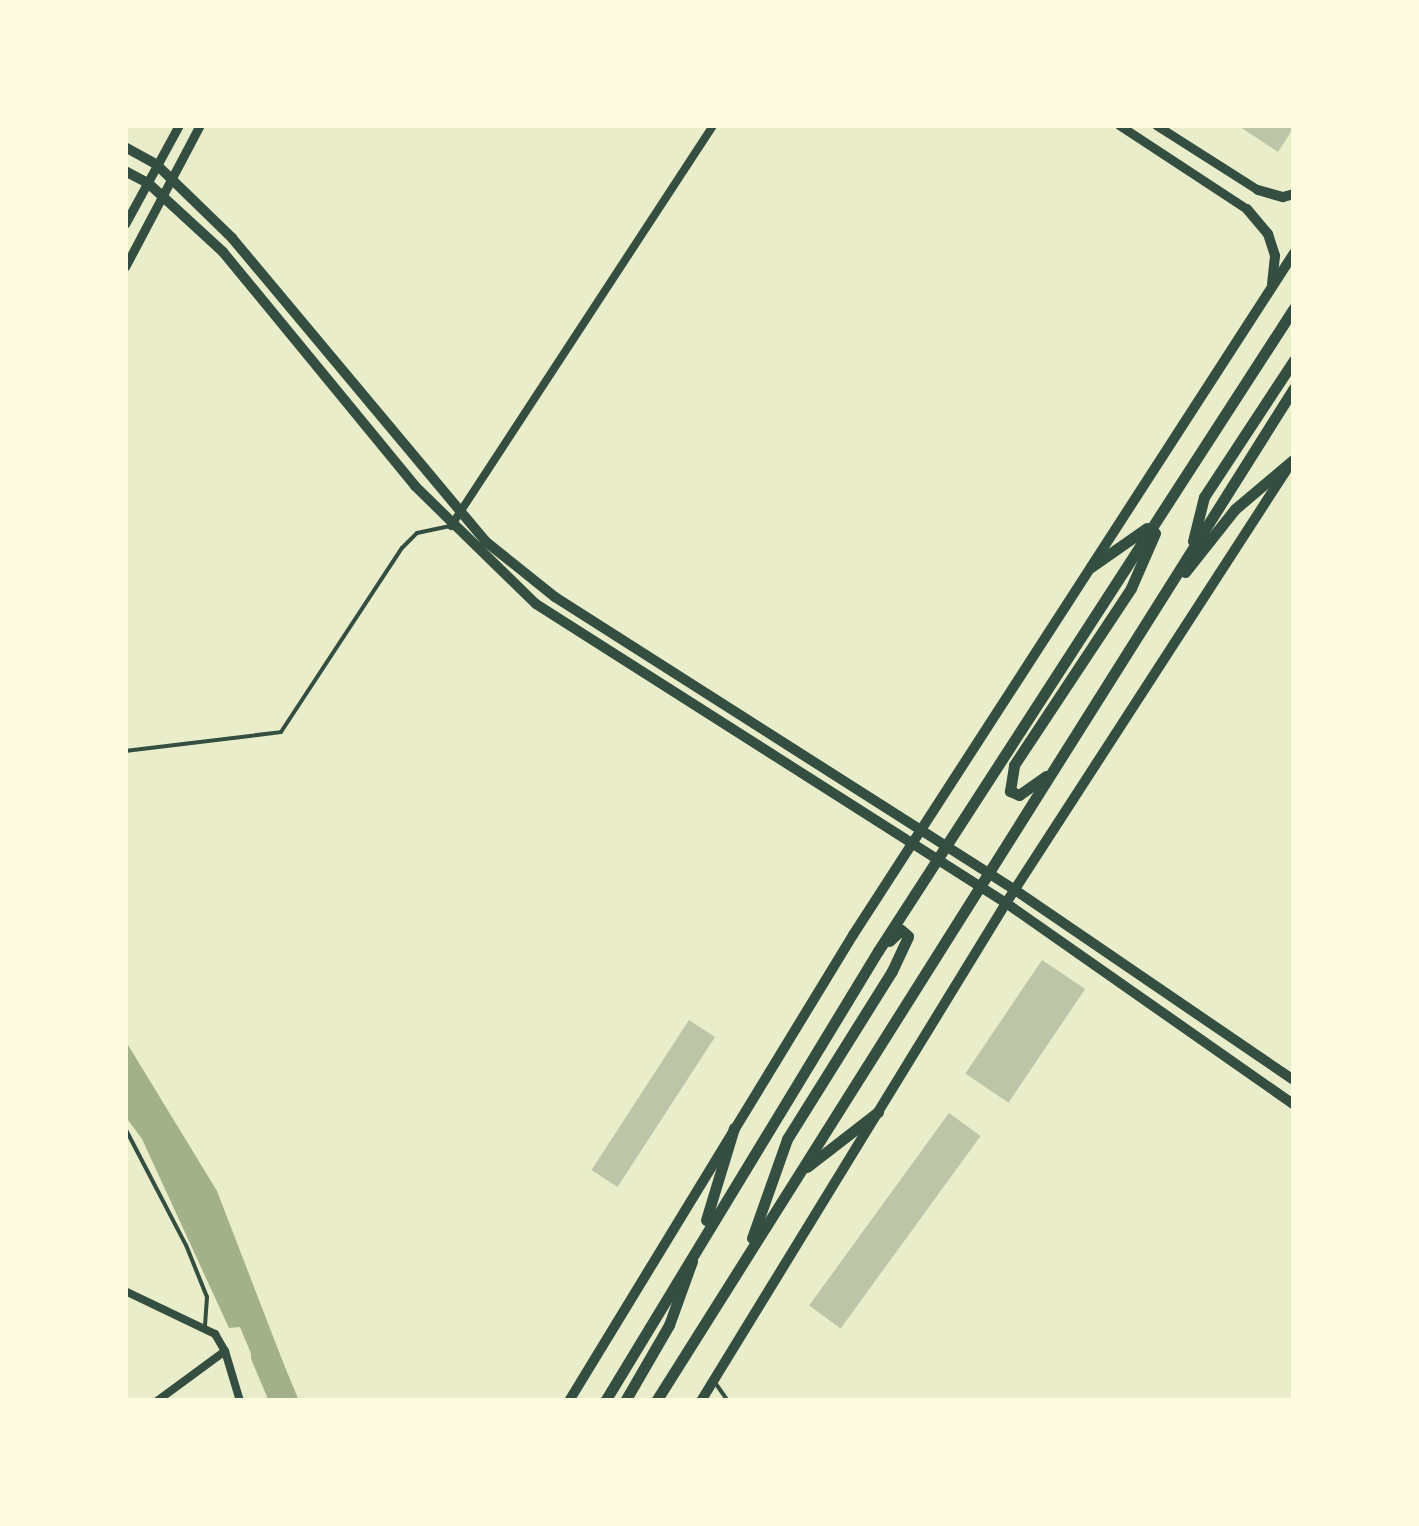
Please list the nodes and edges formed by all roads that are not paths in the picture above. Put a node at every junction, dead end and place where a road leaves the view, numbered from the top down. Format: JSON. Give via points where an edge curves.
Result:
{"nodes":[{"id":1,"x":180,"y":125,"type":"edge"},
{"id":2,"x":200,"y":125,"type":"edge"},
{"id":3,"x":713,"y":125,"type":"edge"},
{"id":4,"x":1118,"y":125,"type":"edge"},
{"id":5,"x":1156,"y":125,"type":"edge"},
{"id":6,"x":125,"y":146,"type":"edge"},
{"id":7,"x":157,"y":164,"type":"junction"},
{"id":8,"x":125,"y":171,"type":"edge"},
{"id":9,"x":173,"y":180,"type":"junction"},
{"id":10,"x":148,"y":183,"type":"junction"},
{"id":11,"x":1258,"y":190,"type":"joint"},
{"id":12,"x":1294,"y":194,"type":"edge"},
{"id":13,"x":164,"y":196,"type":"junction"},
{"id":14,"x":1247,"y":209,"type":"joint"},
{"id":15,"x":125,"y":224,"type":"edge"},
{"id":16,"x":1294,"y":253,"type":"edge"},
{"id":17,"x":125,"y":267,"type":"edge"},
{"id":18,"x":1272,"y":288,"type":"junction"},
{"id":19,"x":1294,"y":308,"type":"edge"},
{"id":20,"x":1294,"y":360,"type":"edge"},
{"id":21,"x":1294,"y":388,"type":"edge"},
{"id":22,"x":1293,"y":459,"type":"edge"},
{"id":23,"x":1171,"y":498,"type":"junction"},
{"id":24,"x":460,"y":512,"type":"junction"},
{"id":25,"x":1155,"y":523,"type":"junction"},
{"id":26,"x":451,"y":526,"type":"junction"},
{"id":27,"x":1189,"y":554,"type":"junction"},
{"id":28,"x":1092,"y":567,"type":"junction"},
{"id":29,"x":1165,"y":593,"type":"junction"},
{"id":30,"x":125,"y":751,"type":"edge"},
{"id":31,"x":1052,"y":772,"type":"junction"},
{"id":32,"x":920,"y":832,"type":"junction"},
{"id":33,"x":912,"y":845,"type":"junction"},
{"id":34,"x":946,"y":847,"type":"junction"},
{"id":35,"x":937,"y":860,"type":"junction"},
{"id":36,"x":988,"y":874,"type":"junction"},
{"id":37,"x":980,"y":886,"type":"junction"},
{"id":38,"x":1015,"y":890,"type":"junction"},
{"id":39,"x":1006,"y":903,"type":"junction"},
{"id":40,"x":878,"y":952,"type":"junction"},
{"id":41,"x":1294,"y":1080,"type":"edge"},
{"id":42,"x":1294,"y":1105,"type":"edge"},
{"id":43,"x":878,"y":1112,"type":"junction"},
{"id":44,"x":125,"y":1128,"type":"edge"},
{"id":45,"x":734,"y":1128,"type":"junction"},
{"id":46,"x":800,"y":1173,"type":"junction"},
{"id":47,"x":701,"y":1238,"type":"junction"},
{"id":48,"x":744,"y":1261,"type":"junction"},
{"id":49,"x":125,"y":1291,"type":"edge"},
{"id":50,"x":205,"y":1329,"type":"junction"},
{"id":51,"x":225,"y":1351,"type":"junction"},
{"id":52,"x":714,"y":1381,"type":"junction"},
{"id":53,"x":157,"y":1401,"type":"edge"},
{"id":54,"x":240,"y":1401,"type":"edge"},
{"id":55,"x":569,"y":1401,"type":"edge"},
{"id":56,"x":605,"y":1401,"type":"edge"},
{"id":57,"x":625,"y":1401,"type":"edge"},
{"id":58,"x":656,"y":1401,"type":"edge"},
{"id":59,"x":701,"y":1401,"type":"edge"},
{"id":60,"x":728,"y":1401,"type":"edge"}],
"edges":[{"from":1,"to":7,"type":"street"},
{"from":2,"to":9,"type":"street"},
{"from":3,"to":24,"type":"street"},
{"from":4,"to":14,"type":"street"},
{"from":5,"to":11,"type":"street"},
{"from":6,"to":7,"type":"main road"},
{"from":7,"to":9,"type":"main road"},
{"from":7,"to":10,"type":"street"},
{"from":8,"to":10,"type":"main road"},
{"from":9,"to":13,"type":"street"},
{"from":9,"to":24,"type":"main road","via":[[266,276]]},
{"from":10,"to":13,"type":"main road"},
{"from":10,"to":15,"type":"street"},
{"from":11,"to":12,"type":"main road"},
{"from":13,"to":17,"type":"street"},
{"from":13,"to":26,"type":"main road","via":[[244,276]]},
{"from":14,"to":18,"type":"main road","via":[[1268,234],[1275,256]]},
{"from":16,"to":18,"type":"main road"},
{"from":18,"to":28,"type":"main road"},
{"from":19,"to":23,"type":"main road"},
{"from":20,"to":27,"type":"main road","via":[[1204,497]]},
{"from":21,"to":27,"type":"main road"},
{"from":22,"to":29,"type":"main road","via":[[1236,509]]},
{"from":22,"to":38,"type":"main road"},
{"from":23,"to":25,"type":"main road"},
{"from":23,"to":31,"type":"main road","via":[[1131,588],[1014,765],[1010,791],[1019,795]]},
{"from":24,"to":26,"type":"street"},
{"from":24,"to":32,"type":"main road","via":[[484,541],[556,597]]},
{"from":25,"to":28,"type":"main road"},
{"from":25,"to":34,"type":"main road"},
{"from":26,"to":30,"type":"lane","via":[[418,533],[402,548],[281,732]]},
{"from":26,"to":33,"type":"main road","via":[[536,604]]},
{"from":27,"to":29,"type":"main road"},
{"from":28,"to":32,"type":"main road"},
{"from":29,"to":31,"type":"main road"},
{"from":31,"to":36,"type":"main road"},
{"from":32,"to":33,"type":"main road"},
{"from":32,"to":34,"type":"main road"},
{"from":33,"to":35,"type":"main road"},
{"from":33,"to":45,"type":"main road"},
{"from":34,"to":35,"type":"main road"},
{"from":34,"to":36,"type":"main road"},
{"from":35,"to":37,"type":"main road"},
{"from":35,"to":40,"type":"main road"},
{"from":36,"to":37,"type":"main road"},
{"from":36,"to":38,"type":"main road"},
{"from":37,"to":39,"type":"main road"},
{"from":37,"to":46,"type":"main road"},
{"from":38,"to":39,"type":"main road"},
{"from":38,"to":41,"type":"main road"},
{"from":39,"to":42,"type":"main road"},
{"from":39,"to":43,"type":"main road"},
{"from":40,"to":47,"type":"main road"},
{"from":40,"to":48,"type":"main road","via":[[901,930],[908,936],[787,1139]]},
{"from":43,"to":46,"type":"main road"},
{"from":43,"to":52,"type":"main road"},
{"from":44,"to":50,"type":"lane","via":[[186,1244],[207,1297]]},
{"from":45,"to":47,"type":"main road"},
{"from":45,"to":55,"type":"main road"},
{"from":46,"to":48,"type":"main road"},
{"from":47,"to":56,"type":"main road"},
{"from":47,"to":57,"type":"main road","via":[[670,1325]]},
{"from":48,"to":58,"type":"main road"},
{"from":49,"to":50,"type":"street"},
{"from":50,"to":51,"type":"street"},
{"from":51,"to":53,"type":"street"},
{"from":51,"to":54,"type":"street"},
{"from":52,"to":59,"type":"main road"},
{"from":52,"to":60,"type":"lane"}]}
